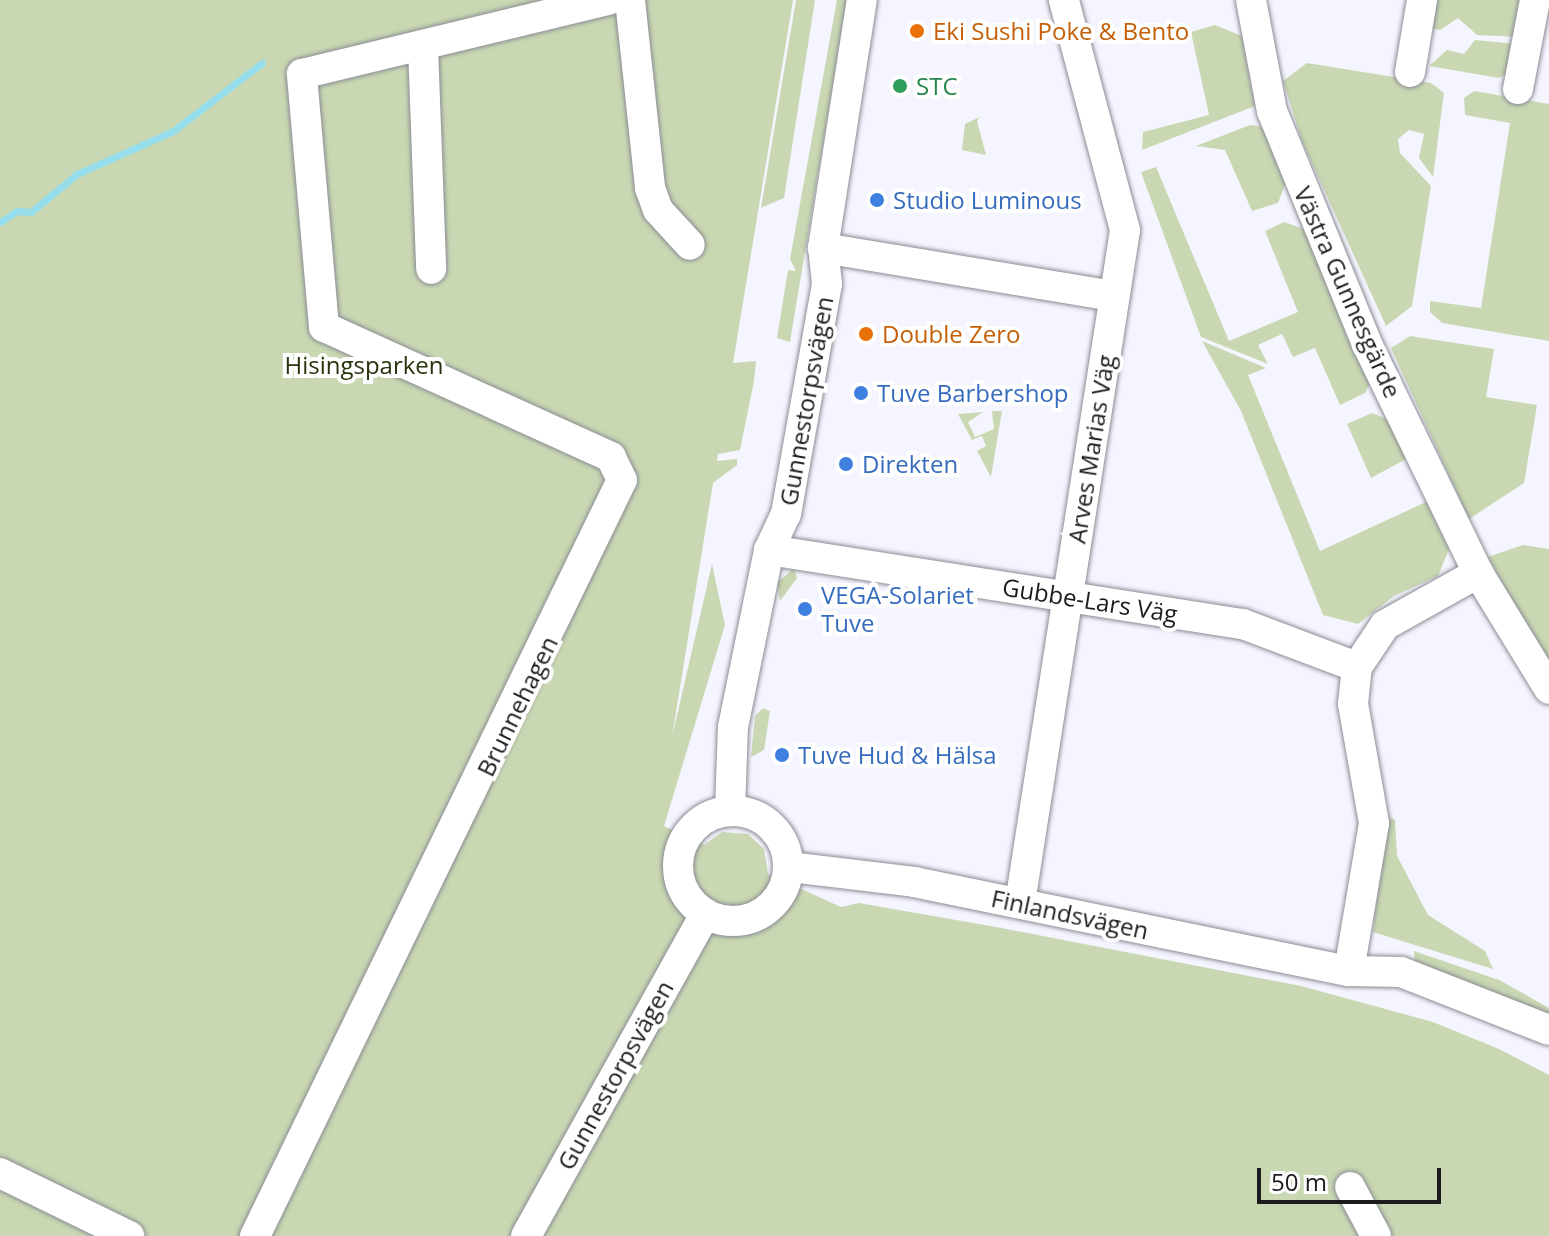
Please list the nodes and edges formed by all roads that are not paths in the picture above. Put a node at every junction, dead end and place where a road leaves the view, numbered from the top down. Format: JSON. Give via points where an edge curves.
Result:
{"nodes":[{"id":1,"x":609,"y":0,"type":"edge"},
{"id":2,"x":630,"y":0,"type":"edge"},
{"id":3,"x":862,"y":0,"type":"edge"},
{"id":4,"x":1064,"y":0,"type":"edge"},
{"id":5,"x":1251,"y":0,"type":"edge"},
{"id":6,"x":1422,"y":0,"type":"edge"},
{"id":7,"x":1535,"y":0,"type":"edge"},
{"id":8,"x":423,"y":46,"type":"junction"},
{"id":9,"x":1410,"y":72,"type":"dead end"},
{"id":10,"x":1518,"y":89,"type":"dead end"},
{"id":11,"x":690,"y":245,"type":"dead end"},
{"id":12,"x":823,"y":248,"type":"junction"},
{"id":13,"x":431,"y":269,"type":"dead end"},
{"id":14,"x":1114,"y":296,"type":"junction"},
{"id":15,"x":769,"y":550,"type":"junction"},
{"id":16,"x":1478,"y":573,"type":"junction"},
{"id":17,"x":1069,"y":596,"type":"junction"},
{"id":18,"x":1357,"y":667,"type":"junction"},
{"id":19,"x":1549,"y":689,"type":"edge"},
{"id":20,"x":730,"y":811,"type":"junction"},
{"id":21,"x":789,"y":867,"type":"junction"},
{"id":22,"x":1020,"y":903,"type":"junction"},
{"id":23,"x":705,"y":914,"type":"junction"},
{"id":24,"x":1349,"y":971,"type":"junction"},
{"id":25,"x":1549,"y":1030,"type":"edge"},
{"id":26,"x":1549,"y":1050,"type":"edge"},
{"id":27,"x":0,"y":1173,"type":"edge"},
{"id":28,"x":1350,"y":1187,"type":"dead end"},
{"id":29,"x":129,"y":1236,"type":"edge"},
{"id":30,"x":255,"y":1236,"type":"edge"},
{"id":31,"x":526,"y":1236,"type":"edge"},
{"id":32,"x":1376,"y":1236,"type":"edge"}],
"edges":[{"from":1,"to":8,"type":"street"},
{"from":2,"to":11,"type":"street","via":[[650,188],[658,210]]},
{"from":3,"to":12,"type":"street","name":"Gunnestorpsvägen"},
{"from":4,"to":14,"type":"street","name":"Arves Marias Väg","via":[[1098,146],[1125,222]]},
{"from":5,"to":16,"type":"street","name":"Västra Gunnesgärde","via":[[1272,111],[1292,164],[1367,344]]},
{"from":6,"to":9,"type":"street"},
{"from":7,"to":10,"type":"street"},
{"from":8,"to":13,"type":"street"},
{"from":8,"to":30,"type":"street","name":"Brunnehagen","via":[[302,74],[324,327],[611,457],[621,489]]},
{"from":12,"to":14,"type":"street"},
{"from":12,"to":15,"type":"street","name":"Gunnestorpsvägen","via":[[807,278],[767,509]]},
{"from":14,"to":17,"type":"street","name":"Arves Marias Väg"},
{"from":15,"to":17,"type":"street","name":"Gubbe-Lars Väg"},
{"from":15,"to":20,"type":"street","name":"Gunnestorpsvägen","via":[[733,727]]},
{"from":16,"to":18,"type":"street","via":[[1385,625]]},
{"from":16,"to":19,"type":"street","name":"Västra Gunnesgärde"},
{"from":17,"to":18,"type":"street","name":"Gubbe-Lars Väg","via":[[1243,624]]},
{"from":17,"to":22,"type":"street","name":"Arves Marias Väg"},
{"from":18,"to":24,"type":"street","via":[[1353,704],[1374,823]]},
{"from":20,"to":21,"type":"street","via":[[770,824]]},
{"from":20,"to":23,"type":"street","via":[[702,820],[681,848],[680,883]]},
{"from":21,"to":22,"type":"street","name":"Finlandsvägen","via":[[827,866]]},
{"from":21,"to":23,"type":"street","via":[[783,890],[758,916],[735,922]]},
{"from":22,"to":24,"type":"street","name":"Finlandsvägen"},
{"from":23,"to":31,"type":"street","name":"Gunnestorpsvägen"},
{"from":24,"to":25,"type":"street","name":"Finlandsvägen","via":[[1401,972]]},
{"from":24,"to":26,"type":"street","name":"Finlandsvägen"},
{"from":27,"to":29,"type":"street"},
{"from":28,"to":32,"type":"street"}]}
